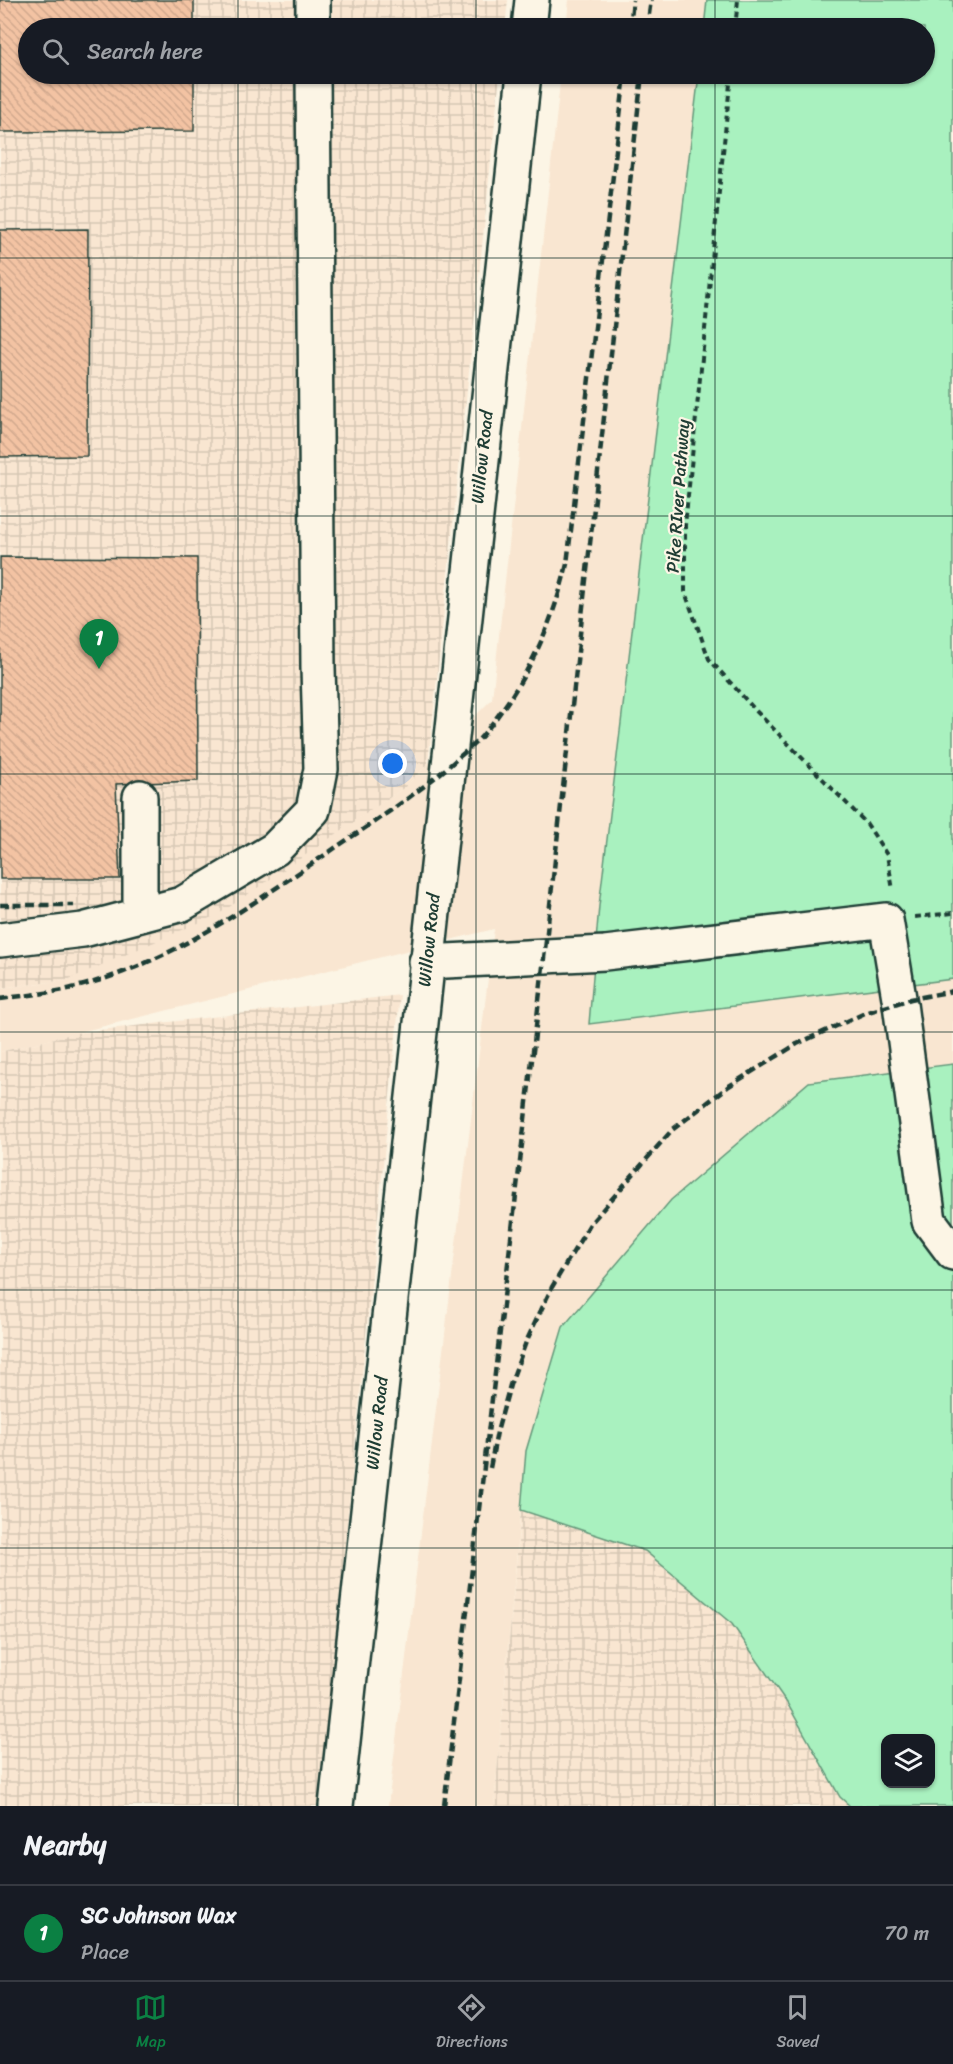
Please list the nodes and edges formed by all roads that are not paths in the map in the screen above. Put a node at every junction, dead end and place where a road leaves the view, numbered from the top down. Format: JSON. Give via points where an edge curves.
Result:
{"nodes":[{"id":1,"x":313,"y":0,"type":"edge"},
{"id":2,"x":532,"y":0,"type":"edge"},
{"id":3,"x":313,"y":18,"type":"edge"},
{"id":4,"x":530,"y":18,"type":"edge"},
{"id":5,"x":313,"y":84,"type":"edge"},
{"id":6,"x":523,"y":84,"type":"edge"},
{"id":7,"x":140,"y":797,"type":"dead end"},
{"id":8,"x":140,"y":915,"type":"junction"},
{"id":9,"x":0,"y":940,"type":"edge"},
{"id":10,"x":426,"y":962,"type":"junction"},
{"id":11,"x":953,"y":1253,"type":"edge"},
{"id":12,"x":336,"y":1806,"type":"edge"}],
"edges":[{"from":1,"to":3,"type":"street"},
{"from":2,"to":4,"type":"street"},
{"from":5,"to":8,"type":"street","via":[[321,768],[313,810],[275,849],[182,904]]},
{"from":6,"to":10,"type":"street","name":"Willow Road"},
{"from":7,"to":8,"type":"street"},
{"from":8,"to":9,"type":"street","via":[[83,930]]},
{"from":10,"to":11,"type":"street","via":[[605,953],[892,920],[929,1221]]},
{"from":10,"to":12,"type":"street","name":"Willow Road"}]}
